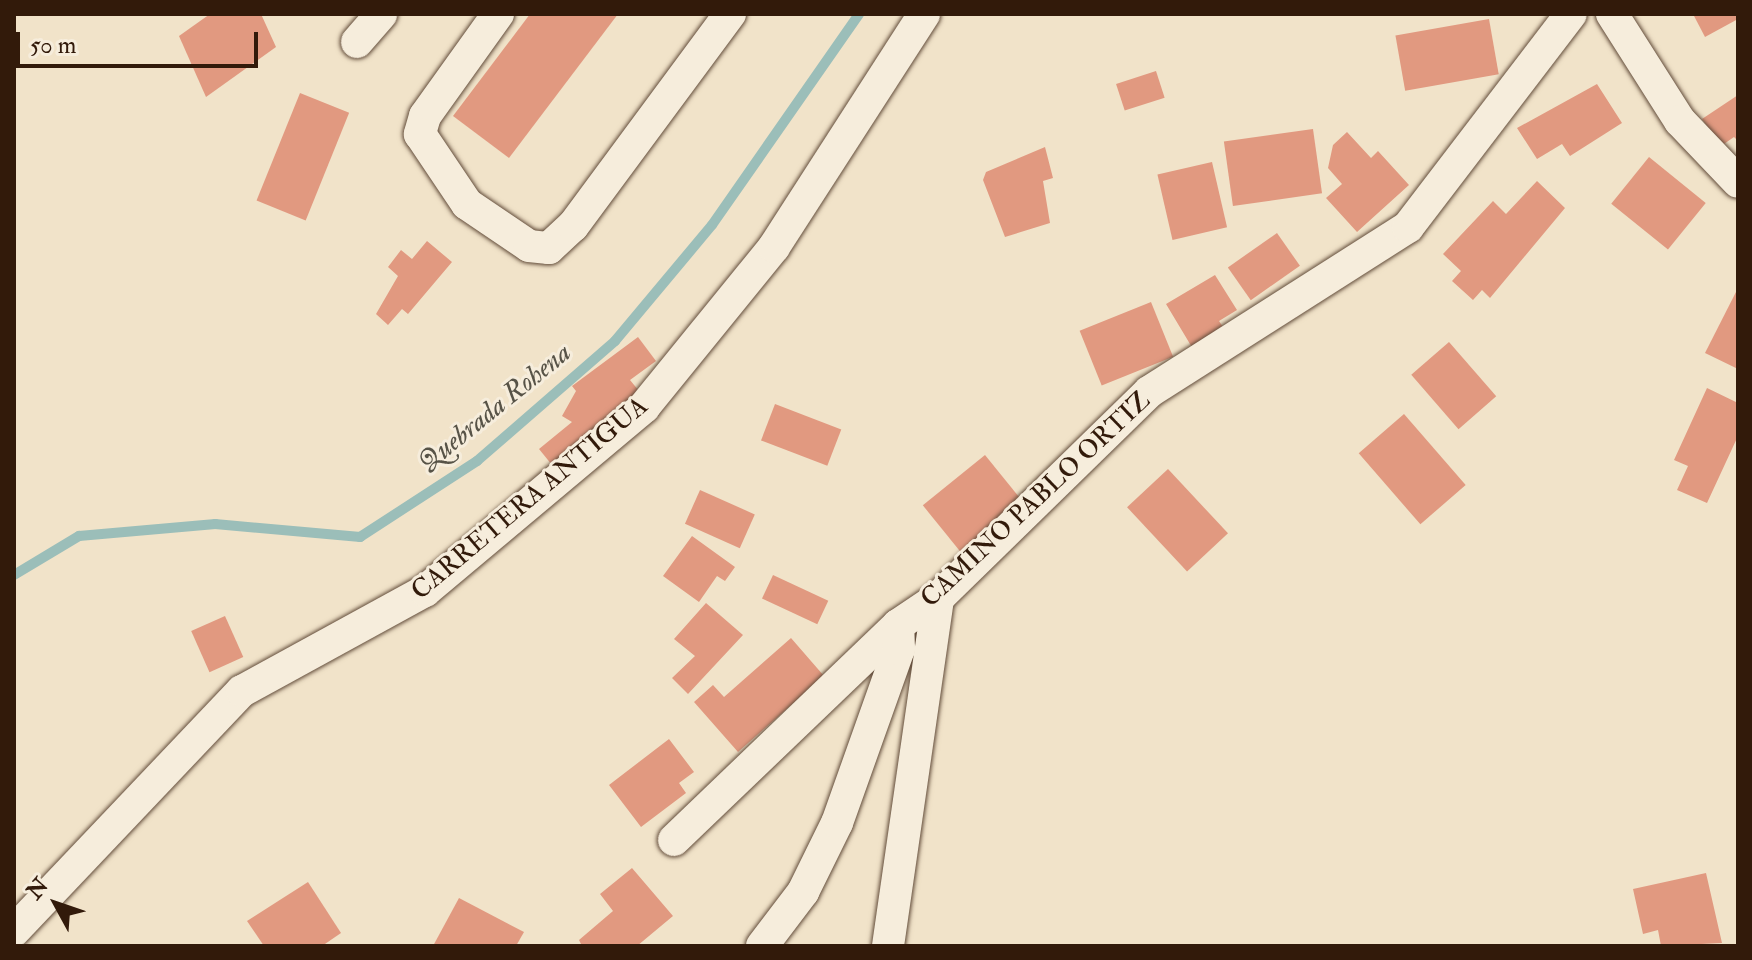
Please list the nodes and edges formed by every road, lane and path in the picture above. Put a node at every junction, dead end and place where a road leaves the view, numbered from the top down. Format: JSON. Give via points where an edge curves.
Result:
{"nodes":[{"id":1,"x":381,"y":14,"type":"edge"},
{"id":2,"x":498,"y":14,"type":"edge"},
{"id":3,"x":730,"y":14,"type":"edge"},
{"id":4,"x":924,"y":14,"type":"edge"},
{"id":5,"x":1571,"y":14,"type":"edge"},
{"id":6,"x":1612,"y":14,"type":"edge"},
{"id":7,"x":357,"y":42,"type":"dead end"},
{"id":8,"x":1738,"y":182,"type":"edge"},
{"id":9,"x":938,"y":598,"type":"junction"},
{"id":10,"x":898,"y":625,"type":"junction"},
{"id":11,"x":674,"y":840,"type":"dead end"},
{"id":12,"x":14,"y":931,"type":"edge"},
{"id":13,"x":762,"y":946,"type":"edge"},
{"id":14,"x":888,"y":946,"type":"edge"}],
"edges":[{"from":1,"to":7,"type":"street"},
{"from":2,"to":3,"type":"street","via":[[425,116],[420,134],[467,204],[529,246],[549,248],[573,226]]},
{"from":4,"to":12,"type":"street","name":"CARRETERA ANTIGUA","via":[[774,247],[644,407],[425,591],[242,691]]},
{"from":5,"to":9,"type":"street","name":"CAMINO PABLO ORTIZ","via":[[1408,227],[1149,392]]},
{"from":6,"to":8,"type":"street","via":[[1680,121]]},
{"from":9,"to":10,"type":"street","name":"CAMINO PABLO ORTIZ"},
{"from":9,"to":14,"type":"street"},
{"from":10,"to":11,"type":"street"},
{"from":10,"to":13,"type":"street","name":"CAMINO PABLO ORTIZ","via":[[899,649],[837,823],[803,892]]}]}
